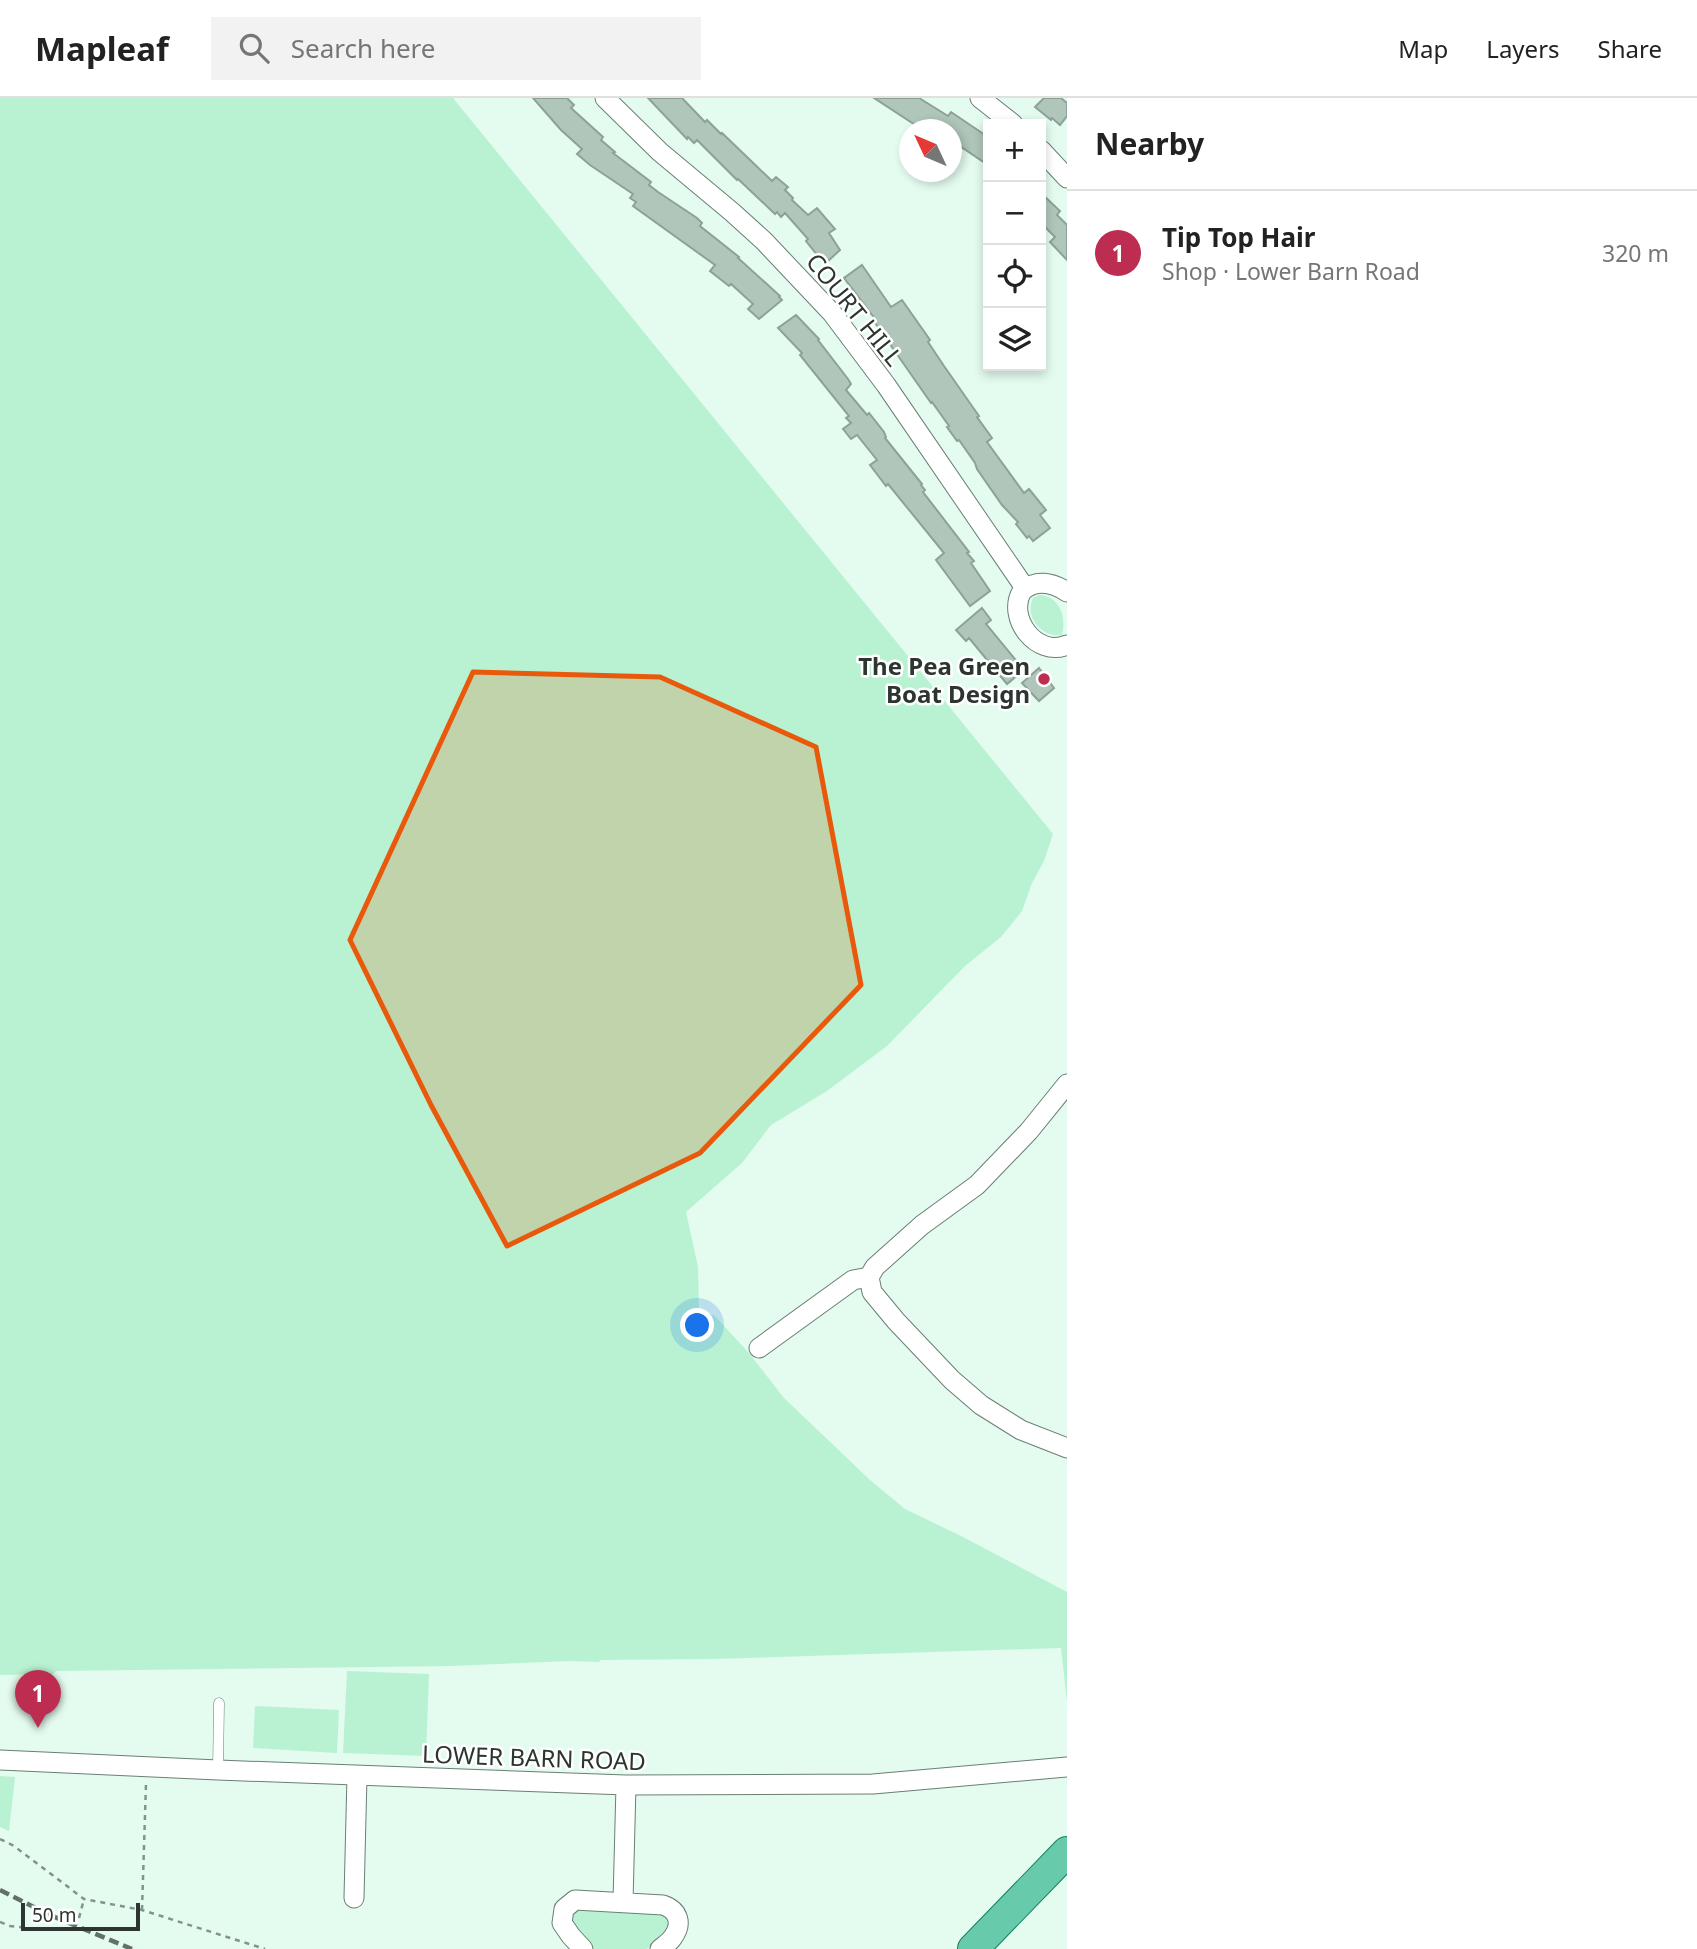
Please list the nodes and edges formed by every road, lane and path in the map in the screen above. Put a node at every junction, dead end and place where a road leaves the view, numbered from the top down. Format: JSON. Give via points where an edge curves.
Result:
{"nodes":[{"id":1,"x":606,"y":98,"type":"edge"},
{"id":2,"x":980,"y":98,"type":"edge"},
{"id":3,"x":1007,"y":119,"type":"edge"},
{"id":4,"x":1046,"y":155,"type":"edge"},
{"id":5,"x":1067,"y":178,"type":"edge"},
{"id":6,"x":1025,"y":588,"type":"junction"},
{"id":7,"x":1067,"y":592,"type":"edge"},
{"id":8,"x":1067,"y":645,"type":"edge"},
{"id":9,"x":1067,"y":1084,"type":"edge"},
{"id":10,"x":869,"y":1277,"type":"junction"},
{"id":11,"x":759,"y":1348,"type":"dead end"},
{"id":12,"x":1067,"y":1448,"type":"edge"},
{"id":13,"x":219,"y":1703,"type":"dead end"},
{"id":14,"x":0,"y":1760,"type":"edge"},
{"id":15,"x":147,"y":1767,"type":"junction"},
{"id":16,"x":1067,"y":1767,"type":"edge"},
{"id":17,"x":218,"y":1770,"type":"junction"},
{"id":18,"x":357,"y":1776,"type":"junction"},
{"id":19,"x":626,"y":1785,"type":"junction"},
{"id":20,"x":0,"y":1839,"type":"edge"},
{"id":21,"x":1067,"y":1853,"type":"edge"},
{"id":22,"x":354,"y":1898,"type":"dead end"},
{"id":23,"x":84,"y":1899,"type":"junction"},
{"id":24,"x":623,"y":1902,"type":"junction"},
{"id":25,"x":142,"y":1910,"type":"junction"},
{"id":26,"x":79,"y":1918,"type":"dead end"},
{"id":27,"x":0,"y":1922,"type":"edge"},
{"id":28,"x":46,"y":1930,"type":"dead end"},
{"id":29,"x":265,"y":1949,"type":"edge"},
{"id":30,"x":583,"y":1949,"type":"edge"},
{"id":31,"x":660,"y":1949,"type":"edge"},
{"id":32,"x":973,"y":1949,"type":"edge"}],
"edges":[{"from":1,"to":6,"type":"street","name":"COURT HILL","via":[[660,152],[764,241],[832,313]]},
{"from":2,"to":3,"type":"street"},
{"from":4,"to":5,"type":"street"},
{"from":6,"to":7,"type":"street","via":[[1041,582]]},
{"from":6,"to":8,"type":"street","via":[[1017,604],[1027,633],[1047,647]]},
{"from":9,"to":10,"type":"street","via":[[1030,1131],[977,1185],[922,1225]]},
{"from":10,"to":11,"type":"street","via":[[853,1280]]},
{"from":10,"to":12,"type":"street","via":[[872,1292],[961,1389],[1021,1430]]},
{"from":13,"to":17,"type":"lane"},
{"from":14,"to":15,"type":"street","name":"LOWER BARN ROAD"},
{"from":15,"to":17,"type":"street","name":"LOWER BARN ROAD"},
{"from":15,"to":25,"type":"path"},
{"from":16,"to":19,"type":"street","name":"LOWER BARN ROAD","via":[[873,1784]]},
{"from":17,"to":18,"type":"street","name":"LOWER BARN ROAD"},
{"from":18,"to":19,"type":"street","name":"LOWER BARN ROAD"},
{"from":18,"to":22,"type":"street"},
{"from":19,"to":24,"type":"street"},
{"from":20,"to":23,"type":"path"},
{"from":21,"to":32,"type":"main road"},
{"from":23,"to":25,"type":"path"},
{"from":23,"to":26,"type":"path"},
{"from":24,"to":30,"type":"street","via":[[575,1900],[564,1909],[562,1923]]},
{"from":24,"to":31,"type":"street","via":[[663,1905],[676,1911],[679,1922],[673,1938]]},
{"from":25,"to":29,"type":"path"},
{"from":27,"to":28,"type":"path"}]}
